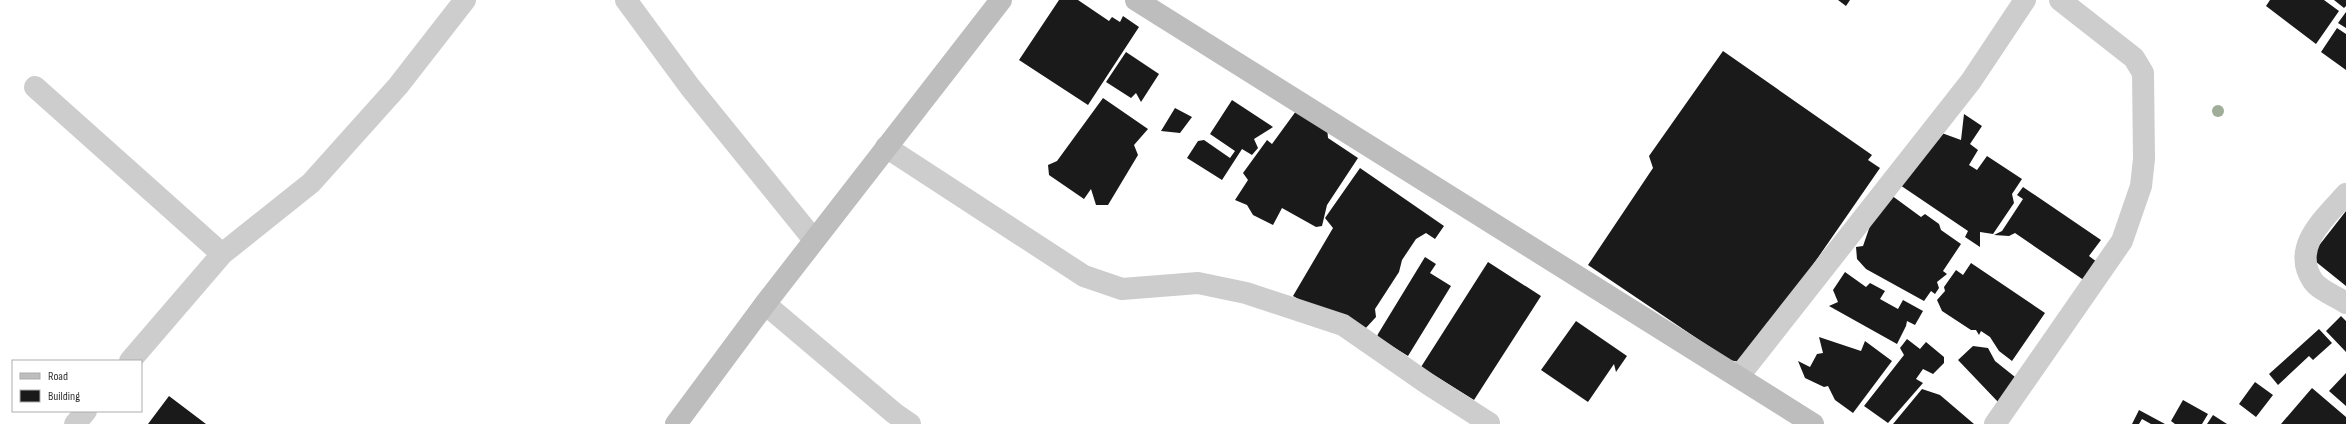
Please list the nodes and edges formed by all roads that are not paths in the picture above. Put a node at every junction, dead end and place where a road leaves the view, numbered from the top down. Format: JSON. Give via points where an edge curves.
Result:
{"nodes":[{"id":1,"x":465,"y":0,"type":"edge"},
{"id":2,"x":626,"y":0,"type":"edge"},
{"id":3,"x":1000,"y":0,"type":"edge"},
{"id":4,"x":1136,"y":0,"type":"edge"},
{"id":5,"x":2025,"y":0,"type":"edge"},
{"id":6,"x":2060,"y":0,"type":"edge"},
{"id":7,"x":35,"y":87,"type":"dead end"},
{"id":8,"x":886,"y":147,"type":"junction"},
{"id":9,"x":2346,"y":194,"type":"edge"},
{"id":10,"x":814,"y":240,"type":"junction"},
{"id":11,"x":222,"y":254,"type":"junction"},
{"id":12,"x":2346,"y":303,"type":"edge"},
{"id":13,"x":765,"y":304,"type":"junction"},
{"id":14,"x":131,"y":360,"type":"edge"},
{"id":15,"x":1739,"y":376,"type":"junction"},
{"id":16,"x":85,"y":412,"type":"edge"},
{"id":17,"x":1489,"y":423,"type":"edge"},
{"id":18,"x":75,"y":424,"type":"edge"},
{"id":19,"x":676,"y":424,"type":"edge"},
{"id":20,"x":910,"y":424,"type":"edge"},
{"id":21,"x":1813,"y":424,"type":"edge"},
{"id":22,"x":1995,"y":424,"type":"edge"}],
"edges":[{"from":1,"to":11,"type":"street","via":[[398,86],[311,183]]},
{"from":2,"to":10,"type":"street","via":[[690,87]]},
{"from":3,"to":8,"type":"street"},
{"from":4,"to":15,"type":"street"},
{"from":5,"to":15,"type":"street","via":[[1971,81]]},
{"from":6,"to":22,"type":"street","via":[[2134,58],[2144,73],[2144,159],[2141,186],[2122,241]]},
{"from":7,"to":11,"type":"street"},
{"from":8,"to":10,"type":"street"},
{"from":8,"to":17,"type":"street","via":[[1084,276],[1122,289],[1198,283],[1246,293],[1343,325]]},
{"from":9,"to":12,"type":"street","via":[[2310,235],[2304,263],[2313,282]]},
{"from":10,"to":13,"type":"street"},
{"from":11,"to":14,"type":"street"},
{"from":13,"to":19,"type":"street"},
{"from":13,"to":20,"type":"street"},
{"from":15,"to":21,"type":"street"},
{"from":16,"to":18,"type":"street"}]}
